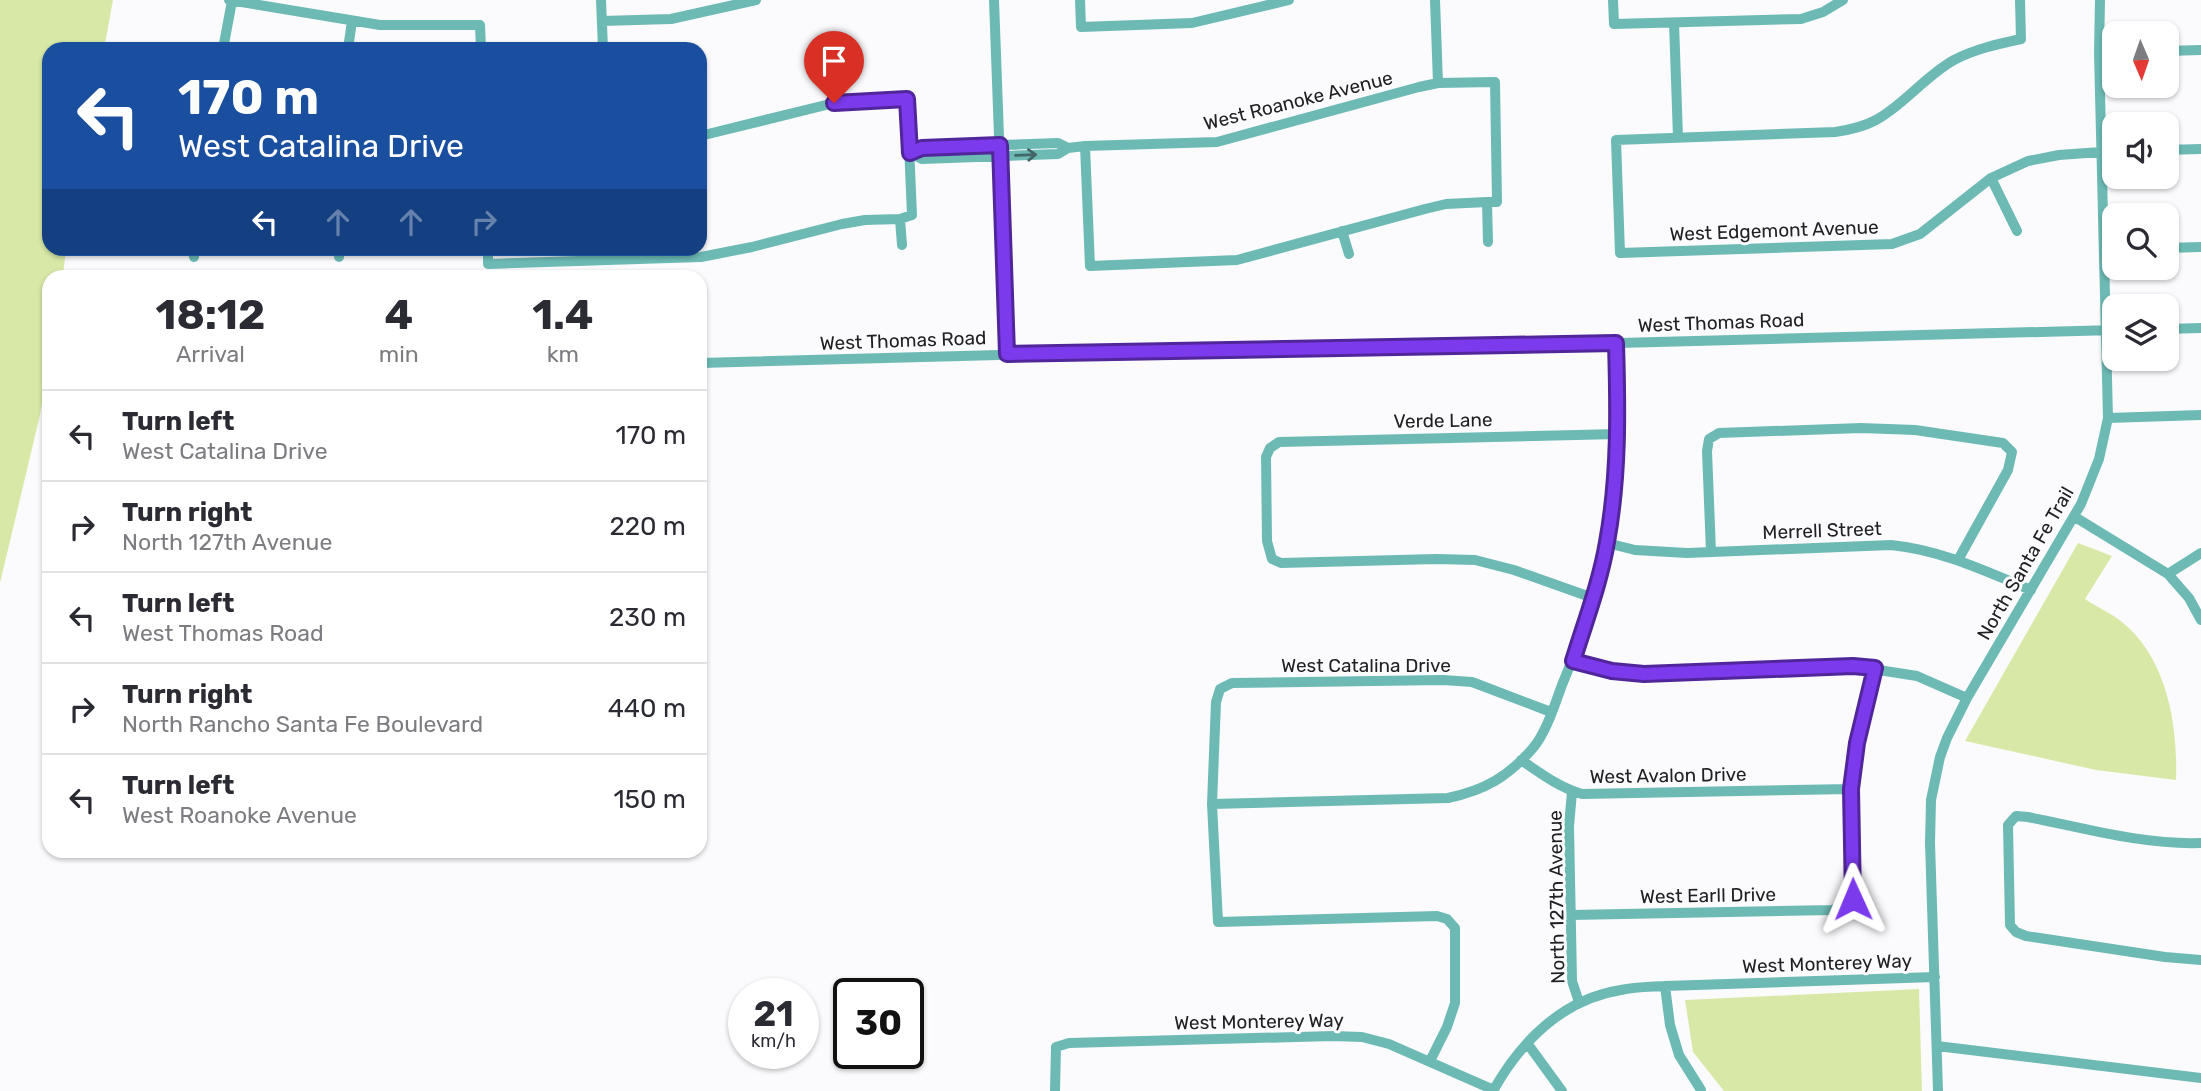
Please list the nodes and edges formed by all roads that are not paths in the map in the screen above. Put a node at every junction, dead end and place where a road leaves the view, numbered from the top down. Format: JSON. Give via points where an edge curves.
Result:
{"nodes":[{"id":1,"x":230,"y":0,"type":"edge"},
{"id":2,"x":601,"y":0,"type":"edge"},
{"id":3,"x":756,"y":0,"type":"edge"},
{"id":4,"x":995,"y":0,"type":"edge"},
{"id":5,"x":1080,"y":0,"type":"edge"},
{"id":6,"x":1289,"y":0,"type":"edge"},
{"id":7,"x":1435,"y":0,"type":"edge"},
{"id":8,"x":1613,"y":0,"type":"edge"},
{"id":9,"x":1843,"y":0,"type":"edge"},
{"id":10,"x":2020,"y":0,"type":"edge"},
{"id":11,"x":2100,"y":0,"type":"edge"},
{"id":12,"x":352,"y":21,"type":"junction"},
{"id":13,"x":602,"y":21,"type":"junction"},
{"id":14,"x":1674,"y":23,"type":"junction"},
{"id":15,"x":224,"y":42,"type":"edge"},
{"id":16,"x":349,"y":42,"type":"edge"},
{"id":17,"x":481,"y":42,"type":"edge"},
{"id":18,"x":603,"y":42,"type":"edge"},
{"id":19,"x":2201,"y":50,"type":"edge"},
{"id":20,"x":2179,"y":51,"type":"edge"},
{"id":21,"x":2099,"y":53,"type":"junction"},
{"id":22,"x":2102,"y":53,"type":"edge"},
{"id":23,"x":1438,"y":83,"type":"junction"},
{"id":24,"x":707,"y":134,"type":"edge"},
{"id":25,"x":1678,"y":137,"type":"junction"},
{"id":26,"x":1085,"y":146,"type":"junction"},
{"id":27,"x":2201,"y":149,"type":"edge"},
{"id":28,"x":1000,"y":150,"type":"junction"},
{"id":29,"x":2179,"y":150,"type":"edge"},
{"id":30,"x":2102,"y":152,"type":"joint"},
{"id":31,"x":910,"y":153,"type":"junction"},
{"id":32,"x":1991,"y":178,"type":"junction"},
{"id":33,"x":1487,"y":202,"type":"junction"},
{"id":34,"x":900,"y":219,"type":"junction"},
{"id":35,"x":1342,"y":231,"type":"junction"},
{"id":36,"x":2017,"y":231,"type":"dead end"},
{"id":37,"x":1488,"y":242,"type":"dead end"},
{"id":38,"x":902,"y":245,"type":"dead end"},
{"id":39,"x":2201,"y":247,"type":"edge"},
{"id":40,"x":2179,"y":248,"type":"edge"},
{"id":41,"x":1349,"y":254,"type":"dead end"},
{"id":42,"x":488,"y":256,"type":"edge"},
{"id":43,"x":706,"y":256,"type":"edge"},
{"id":44,"x":707,"y":256,"type":"edge"},
{"id":45,"x":2201,"y":328,"type":"edge"},
{"id":46,"x":2179,"y":329,"type":"edge"},
{"id":47,"x":2102,"y":330,"type":"edge"},
{"id":48,"x":1616,"y":343,"type":"junction"},
{"id":49,"x":1007,"y":354,"type":"junction"},
{"id":50,"x":707,"y":363,"type":"edge"},
{"id":51,"x":2109,"y":371,"type":"edge"},
{"id":52,"x":2201,"y":415,"type":"edge"},
{"id":53,"x":2108,"y":418,"type":"junction"},
{"id":54,"x":1618,"y":433,"type":"junction"},
{"id":55,"x":2075,"y":517,"type":"junction"},
{"id":56,"x":1607,"y":543,"type":"junction"},
{"id":57,"x":1711,"y":552,"type":"junction"},
{"id":58,"x":2201,"y":553,"type":"edge"},
{"id":59,"x":1958,"y":560,"type":"junction"},
{"id":60,"x":2168,"y":574,"type":"junction"},
{"id":61,"x":2031,"y":590,"type":"junction"},
{"id":62,"x":1593,"y":598,"type":"junction"},
{"id":63,"x":2201,"y":620,"type":"edge"},
{"id":64,"x":1573,"y":661,"type":"junction"},
{"id":65,"x":1875,"y":668,"type":"junction"},
{"id":66,"x":1967,"y":698,"type":"junction"},
{"id":67,"x":1551,"y":712,"type":"junction"},
{"id":68,"x":1521,"y":760,"type":"junction"},
{"id":69,"x":1851,"y":789,"type":"junction"},
{"id":70,"x":1572,"y":792,"type":"junction"},
{"id":71,"x":1212,"y":804,"type":"junction"},
{"id":72,"x":2201,"y":843,"type":"edge"},
{"id":73,"x":1571,"y":915,"type":"junction"},
{"id":74,"x":2201,"y":960,"type":"edge"},
{"id":75,"x":1935,"y":977,"type":"junction"},
{"id":76,"x":1665,"y":986,"type":"junction"},
{"id":77,"x":1580,"y":1002,"type":"junction"},
{"id":78,"x":1527,"y":1043,"type":"junction"},
{"id":79,"x":1937,"y":1046,"type":"junction"},
{"id":80,"x":1430,"y":1061,"type":"junction"},
{"id":81,"x":2201,"y":1078,"type":"edge"},
{"id":82,"x":1494,"y":1090,"type":"edge"},
{"id":83,"x":1701,"y":1090,"type":"edge"},
{"id":84,"x":1055,"y":1091,"type":"edge"},
{"id":85,"x":1562,"y":1091,"type":"edge"},
{"id":86,"x":1938,"y":1091,"type":"edge"}],
"edges":[{"from":1,"to":12,"type":"street"},
{"from":1,"to":15,"type":"street"},
{"from":2,"to":13,"type":"street"},
{"from":3,"to":13,"type":"street","via":[[671,19]]},
{"from":4,"to":28,"type":"street"},
{"from":5,"to":6,"type":"street","via":[[1081,27],[1192,23]]},
{"from":7,"to":23,"type":"street"},
{"from":8,"to":14,"type":"street","via":[[1614,24]]},
{"from":9,"to":14,"type":"street","via":[[1801,19]]},
{"from":10,"to":25,"type":"street","via":[[2021,39],[1955,60],[1878,120],[1835,132]]},
{"from":11,"to":21,"type":"street","name":"North Santa Fe Trail"},
{"from":12,"to":16,"type":"street"},
{"from":12,"to":17,"type":"street","via":[[395,26],[481,25]]},
{"from":13,"to":18,"type":"street"},
{"from":14,"to":25,"type":"street"},
{"from":19,"to":20,"type":"street"},
{"from":21,"to":22,"type":"street"},
{"from":21,"to":30,"type":"street","name":"North Santa Fe Trail"},
{"from":23,"to":26,"type":"street","name":"West Roanoke Avenue","via":[[1217,142]]},
{"from":23,"to":33,"type":"street","name":"West Roanoke Avenue","via":[[1495,82],[1497,202]]},
{"from":24,"to":31,"type":"street","via":[[834,103],[907,99]]},
{"from":25,"to":32,"type":"street","name":"West Edgemont Avenue","via":[[1616,140],[1620,253],[1892,244],[1920,234]]},
{"from":26,"to":28,"type":"street","name":"West Roanoke Avenue","via":[[1058,154]]},
{"from":26,"to":35,"type":"street","via":[[1090,266],[1237,260]]},
{"from":27,"to":29,"type":"street"},
{"from":28,"to":31,"type":"street","name":"West Roanoke Avenue","via":[[922,159]]},
{"from":28,"to":49,"type":"street"},
{"from":30,"to":32,"type":"street","name":"West Edgemont Avenue","via":[[2028,161]]},
{"from":31,"to":34,"type":"street","via":[[912,215]]},
{"from":32,"to":36,"type":"street"},
{"from":33,"to":35,"type":"street","via":[[1446,204]]},
{"from":33,"to":37,"type":"street"},
{"from":34,"to":38,"type":"street"},
{"from":34,"to":44,"type":"street","via":[[842,224]]},
{"from":35,"to":41,"type":"street"},
{"from":39,"to":40,"type":"street"},
{"from":42,"to":43,"type":"street","via":[[488,264]]},
{"from":45,"to":46,"type":"street"},
{"from":47,"to":48,"type":"street","name":"West Thomas Road"},
{"from":48,"to":49,"type":"street","name":"West Thomas Road"},
{"from":48,"to":54,"type":"street"},
{"from":49,"to":50,"type":"street","name":"West Thomas Road"},
{"from":51,"to":53,"type":"street","name":"North Santa Fe Trail"},
{"from":52,"to":53,"type":"street"},
{"from":53,"to":55,"type":"street","name":"North Santa Fe Trail","via":[[2093,476]]},
{"from":54,"to":56,"type":"street"},
{"from":54,"to":62,"type":"street","name":"Verde Lane","via":[[1279,442],[1266,457],[1267,541],[1272,559],[1282,563],[1475,560]]},
{"from":55,"to":60,"type":"street"},
{"from":55,"to":61,"type":"street","name":"North Santa Fe Trail"},
{"from":56,"to":57,"type":"street","name":"Merrell Street","via":[[1659,552]]},
{"from":56,"to":62,"type":"street"},
{"from":57,"to":59,"type":"street","name":"Merrell Street","via":[[1891,545]]},
{"from":57,"to":59,"type":"street","via":[[1709,439],[1719,433],[1861,428],[1914,430],[2003,443],[2012,452],[2008,470]]},
{"from":58,"to":60,"type":"street"},
{"from":59,"to":61,"type":"street","name":"Merrell Street"},
{"from":60,"to":63,"type":"street"},
{"from":61,"to":66,"type":"street","name":"North Santa Fe Trail"},
{"from":62,"to":64,"type":"street"},
{"from":64,"to":65,"type":"street","via":[[1644,674]]},
{"from":64,"to":67,"type":"street"},
{"from":65,"to":66,"type":"street","via":[[1917,676]]},
{"from":65,"to":69,"type":"street"},
{"from":66,"to":75,"type":"street","name":"North Santa Fe Trail","via":[[1940,757],[1931,800]]},
{"from":67,"to":68,"type":"street","via":[[1535,746]]},
{"from":67,"to":71,"type":"street","name":"West Catalina Drive","via":[[1472,682],[1232,683],[1220,689],[1216,702]]},
{"from":68,"to":70,"type":"street","name":"West Avalon Drive"},
{"from":68,"to":71,"type":"street","via":[[1498,780],[1448,798]]},
{"from":69,"to":70,"type":"street","name":"West Avalon Drive"},
{"from":69,"to":73,"type":"street","name":"West Earll Drive","via":[[1853,899],[1833,910]]},
{"from":70,"to":73,"type":"street","name":"North 127th Avenue"},
{"from":71,"to":80,"type":"street","via":[[1218,922],[1437,916],[1455,928],[1455,1003]]},
{"from":72,"to":74,"type":"street","via":[[2125,836],[2028,817],[2016,817],[2008,825],[2010,925],[2015,932]]},
{"from":73,"to":77,"type":"street","name":"North 127th Avenue","via":[[1572,981]]},
{"from":75,"to":76,"type":"street","name":"West Monterey Way"},
{"from":75,"to":79,"type":"street","name":"North Santa Fe Trail"},
{"from":76,"to":77,"type":"street","name":"West Monterey Way","via":[[1620,990]]},
{"from":76,"to":83,"type":"street","via":[[1679,1055]]},
{"from":77,"to":78,"type":"street","name":"West Monterey Way"},
{"from":78,"to":82,"type":"street","name":"West Monterey Way"},
{"from":78,"to":85,"type":"street"},
{"from":79,"to":81,"type":"street"},
{"from":79,"to":86,"type":"street","name":"North Santa Fe Trail"},
{"from":80,"to":82,"type":"street","name":"West Monterey Way"},
{"from":80,"to":84,"type":"street","name":"West Monterey Way","via":[[1389,1044],[1334,1035],[1069,1043],[1056,1047]]}]}
